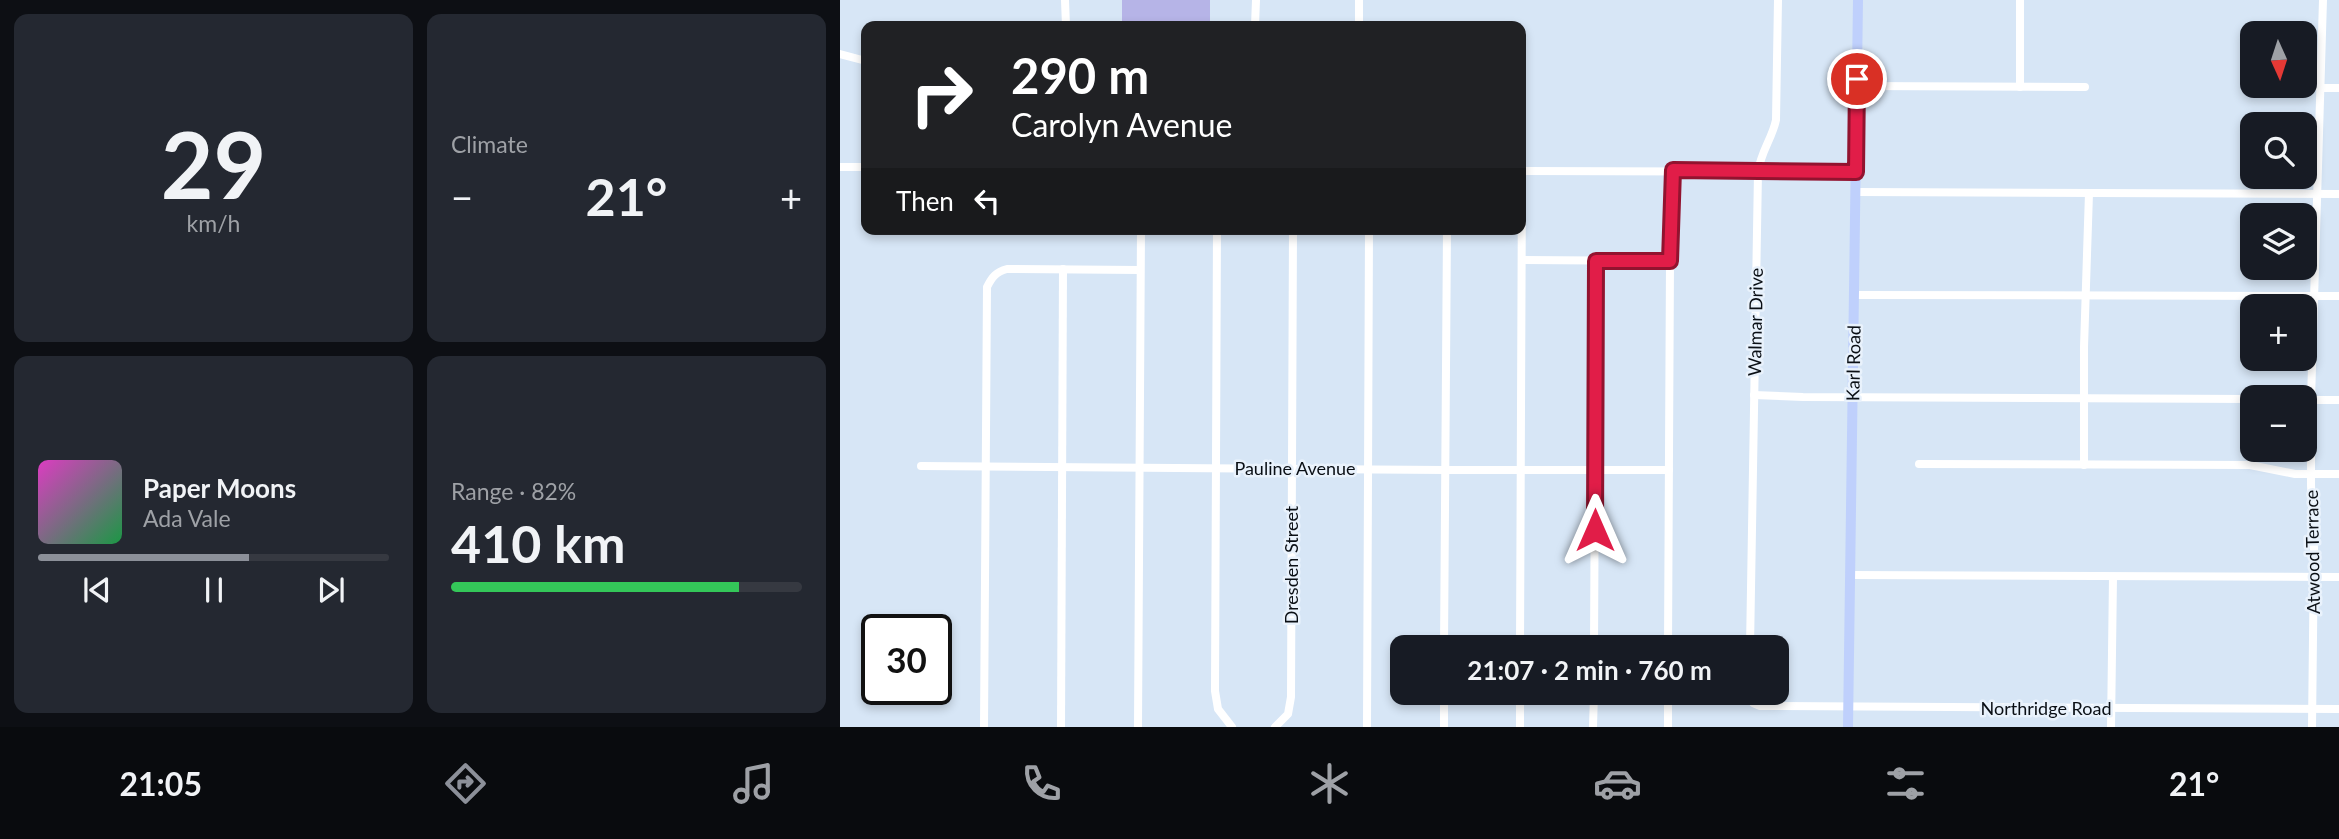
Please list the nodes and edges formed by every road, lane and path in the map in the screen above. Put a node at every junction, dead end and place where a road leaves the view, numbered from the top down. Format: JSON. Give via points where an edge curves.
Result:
{"nodes":[{"id":1,"x":1065,"y":0,"type":"edge"},
{"id":2,"x":1256,"y":0,"type":"edge"},
{"id":3,"x":1359,"y":0,"type":"edge"},
{"id":4,"x":1779,"y":0,"type":"edge"},
{"id":5,"x":1858,"y":0,"type":"edge"},
{"id":6,"x":2021,"y":0,"type":"edge"},
{"id":7,"x":2323,"y":0,"type":"edge"},
{"id":8,"x":1066,"y":21,"type":"edge"},
{"id":9,"x":1255,"y":21,"type":"edge"},
{"id":10,"x":1359,"y":21,"type":"edge"},
{"id":11,"x":840,"y":54,"type":"edge"},
{"id":12,"x":861,"y":60,"type":"edge"},
{"id":13,"x":1857,"y":86,"type":"junction"},
{"id":14,"x":2020,"y":87,"type":"junction"},
{"id":15,"x":2085,"y":87,"type":"dead end"},
{"id":16,"x":2320,"y":88,"type":"junction"},
{"id":17,"x":2339,"y":88,"type":"edge"},
{"id":18,"x":840,"y":167,"type":"edge"},
{"id":19,"x":861,"y":167,"type":"edge"},
{"id":20,"x":1673,"y":170,"type":"junction"},
{"id":21,"x":1526,"y":171,"type":"edge"},
{"id":22,"x":1758,"y":172,"type":"junction"},
{"id":23,"x":1856,"y":172,"type":"junction"},
{"id":24,"x":1856,"y":192,"type":"junction"},
{"id":25,"x":2089,"y":193,"type":"junction"},
{"id":26,"x":2318,"y":194,"type":"junction"},
{"id":27,"x":2339,"y":194,"type":"edge"},
{"id":28,"x":1141,"y":235,"type":"edge"},
{"id":29,"x":1217,"y":235,"type":"edge"},
{"id":30,"x":1293,"y":235,"type":"edge"},
{"id":31,"x":1369,"y":235,"type":"edge"},
{"id":32,"x":1447,"y":235,"type":"edge"},
{"id":33,"x":1522,"y":235,"type":"edge"},
{"id":34,"x":1522,"y":260,"type":"junction"},
{"id":35,"x":1596,"y":261,"type":"junction"},
{"id":36,"x":1670,"y":261,"type":"junction"},
{"id":37,"x":1063,"y":269,"type":"junction"},
{"id":38,"x":1140,"y":270,"type":"junction"},
{"id":39,"x":2314,"y":294,"type":"edge"},
{"id":40,"x":1855,"y":295,"type":"junction"},
{"id":41,"x":2085,"y":295,"type":"junction"},
{"id":42,"x":2240,"y":296,"type":"edge"},
{"id":43,"x":2317,"y":296,"type":"edge"},
{"id":44,"x":2339,"y":296,"type":"edge"},
{"id":45,"x":1754,"y":395,"type":"junction"},
{"id":46,"x":1853,"y":397,"type":"junction"},
{"id":47,"x":2083,"y":399,"type":"junction"},
{"id":48,"x":2240,"y":399,"type":"edge"},
{"id":49,"x":2317,"y":400,"type":"edge"},
{"id":50,"x":2339,"y":400,"type":"edge"},
{"id":51,"x":2311,"y":462,"type":"edge"},
{"id":52,"x":1919,"y":464,"type":"dead end"},
{"id":53,"x":2084,"y":465,"type":"junction"},
{"id":54,"x":921,"y":466,"type":"dead end"},
{"id":55,"x":985,"y":466,"type":"junction"},
{"id":56,"x":1062,"y":467,"type":"junction"},
{"id":57,"x":1140,"y":467,"type":"junction"},
{"id":58,"x":1216,"y":468,"type":"junction"},
{"id":59,"x":1292,"y":468,"type":"junction"},
{"id":60,"x":1368,"y":468,"type":"junction"},
{"id":61,"x":1521,"y":469,"type":"junction"},
{"id":62,"x":1595,"y":469,"type":"junction"},
{"id":63,"x":1444,"y":470,"type":"junction"},
{"id":64,"x":1669,"y":470,"type":"junction"},
{"id":65,"x":2311,"y":474,"type":"junction"},
{"id":66,"x":2339,"y":474,"type":"edge"},
{"id":67,"x":1850,"y":575,"type":"junction"},
{"id":68,"x":2113,"y":577,"type":"junction"},
{"id":69,"x":2314,"y":577,"type":"junction"},
{"id":70,"x":2339,"y":578,"type":"edge"},
{"id":71,"x":1444,"y":635,"type":"edge"},
{"id":72,"x":1520,"y":635,"type":"edge"},
{"id":73,"x":1594,"y":635,"type":"edge"},
{"id":74,"x":1668,"y":635,"type":"edge"},
{"id":75,"x":1750,"y":635,"type":"edge"},
{"id":76,"x":1444,"y":705,"type":"edge"},
{"id":77,"x":1520,"y":705,"type":"edge"},
{"id":78,"x":1594,"y":705,"type":"edge"},
{"id":79,"x":1668,"y":705,"type":"edge"},
{"id":80,"x":1758,"y":705,"type":"edge"},
{"id":81,"x":1848,"y":707,"type":"junction"},
{"id":82,"x":2111,"y":708,"type":"junction"},
{"id":83,"x":2312,"y":709,"type":"junction"},
{"id":84,"x":2339,"y":709,"type":"edge"},
{"id":85,"x":984,"y":727,"type":"edge"},
{"id":86,"x":1061,"y":727,"type":"edge"},
{"id":87,"x":1138,"y":727,"type":"edge"},
{"id":88,"x":1232,"y":727,"type":"edge"},
{"id":89,"x":1275,"y":727,"type":"edge"},
{"id":90,"x":1367,"y":727,"type":"edge"},
{"id":91,"x":1444,"y":727,"type":"edge"},
{"id":92,"x":1520,"y":727,"type":"edge"},
{"id":93,"x":1593,"y":727,"type":"edge"},
{"id":94,"x":1668,"y":727,"type":"edge"},
{"id":95,"x":1848,"y":727,"type":"edge"},
{"id":96,"x":2111,"y":727,"type":"edge"},
{"id":97,"x":2312,"y":727,"type":"edge"}],
"edges":[{"from":1,"to":8,"type":"street"},
{"from":2,"to":9,"type":"street"},
{"from":3,"to":10,"type":"street"},
{"from":4,"to":22,"type":"street","name":"Walmar Drive","via":[[1776,120],[1760,155]]},
{"from":5,"to":13,"type":"main road","name":"Karl Road"},
{"from":6,"to":14,"type":"street"},
{"from":7,"to":16,"type":"street","name":"Atwood Terrace"},
{"from":11,"to":12,"type":"street"},
{"from":13,"to":14,"type":"street"},
{"from":13,"to":23,"type":"main road","name":"Karl Road"},
{"from":14,"to":15,"type":"street"},
{"from":16,"to":17,"type":"street"},
{"from":16,"to":26,"type":"street","name":"Atwood Terrace"},
{"from":18,"to":19,"type":"street"},
{"from":20,"to":21,"type":"street"},
{"from":20,"to":22,"type":"street"},
{"from":20,"to":36,"type":"street"},
{"from":22,"to":23,"type":"street"},
{"from":22,"to":45,"type":"street","name":"Walmar Drive"},
{"from":23,"to":24,"type":"main road","name":"Karl Road"},
{"from":24,"to":25,"type":"street"},
{"from":24,"to":40,"type":"main road","name":"Karl Road"},
{"from":25,"to":26,"type":"street"},
{"from":25,"to":41,"type":"street"},
{"from":26,"to":27,"type":"street"},
{"from":26,"to":39,"type":"street","name":"Atwood Terrace"},
{"from":28,"to":38,"type":"street"},
{"from":29,"to":58,"type":"street"},
{"from":30,"to":59,"type":"street","name":"Dresden Street"},
{"from":31,"to":60,"type":"street"},
{"from":32,"to":63,"type":"street"},
{"from":33,"to":34,"type":"street"},
{"from":34,"to":35,"type":"street"},
{"from":34,"to":61,"type":"street"},
{"from":35,"to":36,"type":"street"},
{"from":35,"to":62,"type":"street"},
{"from":36,"to":64,"type":"street"},
{"from":37,"to":38,"type":"street"},
{"from":37,"to":55,"type":"street","via":[[1007,269],[991,277],[986,299]]},
{"from":37,"to":56,"type":"street"},
{"from":38,"to":57,"type":"street"},
{"from":40,"to":41,"type":"street"},
{"from":40,"to":46,"type":"main road","name":"Karl Road"},
{"from":41,"to":42,"type":"street"},
{"from":41,"to":47,"type":"street"},
{"from":43,"to":44,"type":"street"},
{"from":45,"to":46,"type":"street"},
{"from":45,"to":75,"type":"street","name":"Walmar Drive"},
{"from":46,"to":47,"type":"street"},
{"from":46,"to":67,"type":"main road","name":"Karl Road"},
{"from":47,"to":48,"type":"street"},
{"from":47,"to":53,"type":"street"},
{"from":49,"to":50,"type":"street"},
{"from":51,"to":65,"type":"street","name":"Atwood Terrace"},
{"from":52,"to":53,"type":"street"},
{"from":53,"to":65,"type":"street","via":[[2250,465]]},
{"from":54,"to":55,"type":"street","name":"Pauline Avenue"},
{"from":55,"to":56,"type":"street","name":"Pauline Avenue"},
{"from":55,"to":85,"type":"street"},
{"from":56,"to":57,"type":"street","name":"Pauline Avenue"},
{"from":56,"to":86,"type":"street"},
{"from":57,"to":58,"type":"street","name":"Pauline Avenue"},
{"from":57,"to":87,"type":"street"},
{"from":58,"to":59,"type":"street","name":"Pauline Avenue"},
{"from":58,"to":88,"type":"street","via":[[1215,691],[1218,709]]},
{"from":59,"to":60,"type":"street","name":"Pauline Avenue"},
{"from":59,"to":89,"type":"street","name":"Dresden Street","via":[[1291,697],[1287,714]]},
{"from":60,"to":63,"type":"street","name":"Pauline Avenue"},
{"from":60,"to":90,"type":"street"},
{"from":61,"to":62,"type":"street","name":"Pauline Avenue"},
{"from":61,"to":63,"type":"street","name":"Pauline Avenue"},
{"from":61,"to":72,"type":"street"},
{"from":62,"to":64,"type":"street","name":"Pauline Avenue"},
{"from":62,"to":73,"type":"street"},
{"from":63,"to":71,"type":"street"},
{"from":64,"to":74,"type":"street"},
{"from":65,"to":66,"type":"street"},
{"from":65,"to":69,"type":"street","name":"Atwood Terrace"},
{"from":67,"to":68,"type":"street"},
{"from":67,"to":81,"type":"main road","name":"Karl Road"},
{"from":68,"to":69,"type":"street"},
{"from":68,"to":82,"type":"street"},
{"from":69,"to":70,"type":"street"},
{"from":69,"to":83,"type":"street","name":"Atwood Terrace"},
{"from":76,"to":91,"type":"street"},
{"from":77,"to":92,"type":"street"},
{"from":78,"to":93,"type":"street"},
{"from":79,"to":94,"type":"street"},
{"from":80,"to":81,"type":"street","name":"Northridge Road"},
{"from":81,"to":82,"type":"street","name":"Northridge Road"},
{"from":81,"to":95,"type":"main road","name":"Karl Road"},
{"from":82,"to":83,"type":"street","name":"Northridge Road"},
{"from":82,"to":96,"type":"street"},
{"from":83,"to":84,"type":"street","name":"Northridge Road"},
{"from":83,"to":97,"type":"street","name":"Atwood Terrace"}]}
